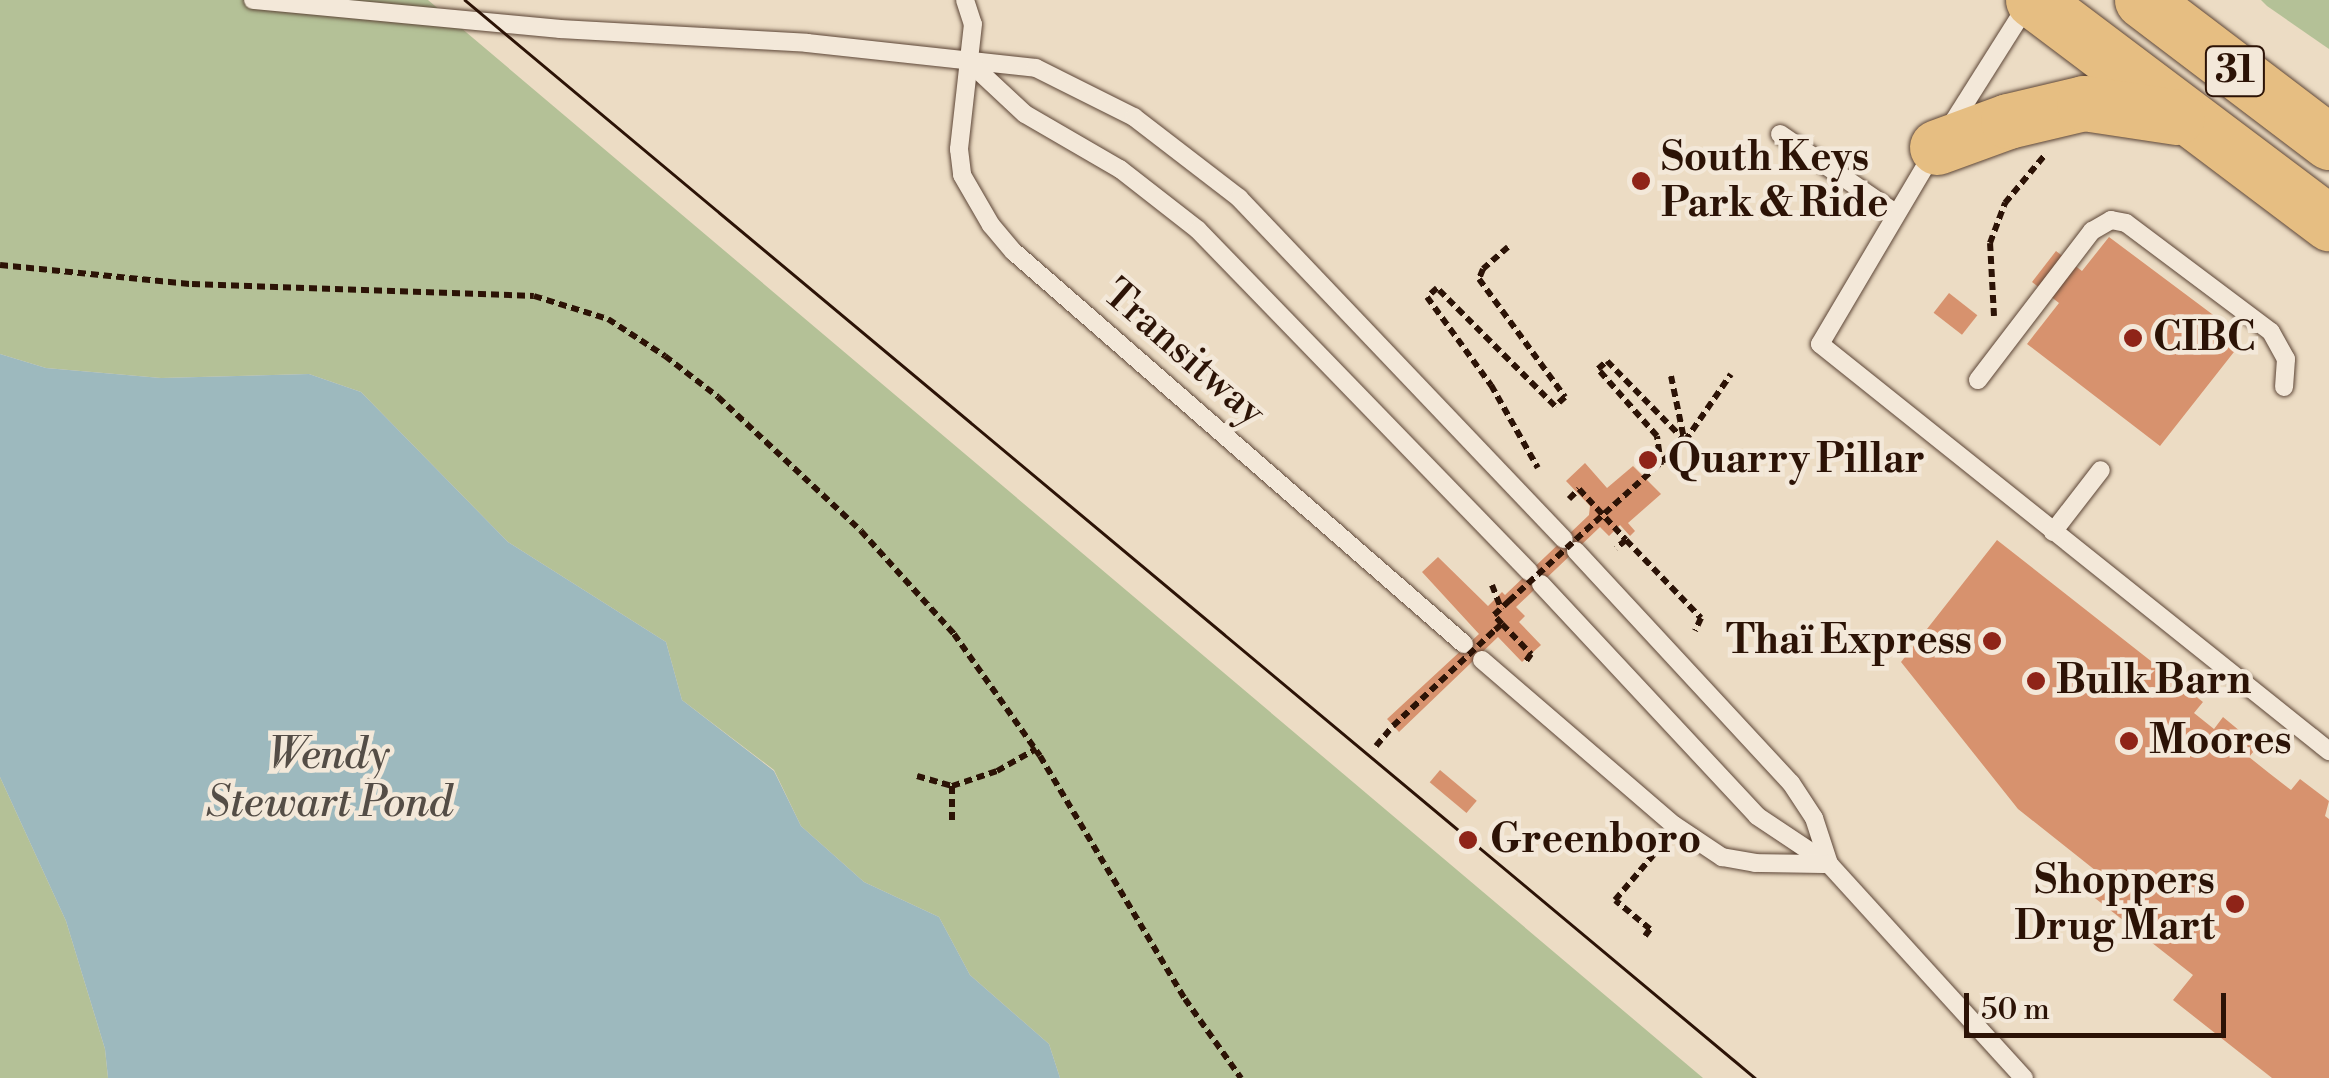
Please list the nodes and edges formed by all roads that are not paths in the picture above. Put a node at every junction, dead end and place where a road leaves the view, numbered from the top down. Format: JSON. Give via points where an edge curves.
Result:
{"nodes":[{"id":1,"x":252,"y":0,"type":"edge"},
{"id":2,"x":965,"y":0,"type":"edge"},
{"id":3,"x":2032,"y":0,"type":"edge"},
{"id":4,"x":2142,"y":0,"type":"edge"},
{"id":5,"x":967,"y":60,"type":"junction"},
{"id":6,"x":2185,"y":118,"type":"junction"},
{"id":7,"x":1780,"y":134,"type":"dead end"},
{"id":8,"x":2329,"y":142,"type":"edge"},
{"id":9,"x":1936,"y":147,"type":"junction"},
{"id":10,"x":1894,"y":212,"type":"junction"},
{"id":11,"x":2329,"y":223,"type":"edge"},
{"id":12,"x":1978,"y":380,"type":"road end"},
{"id":13,"x":2284,"y":387,"type":"dead end"},
{"id":14,"x":2101,"y":470,"type":"dead end"},
{"id":15,"x":2053,"y":532,"type":"junction"},
{"id":16,"x":1464,"y":644,"type":"dead end"},
{"id":17,"x":1482,"y":660,"type":"dead end"},
{"id":18,"x":2329,"y":751,"type":"edge"},
{"id":19,"x":1829,"y":864,"type":"junction"},
{"id":20,"x":2024,"y":1078,"type":"edge"}],
"edges":[{"from":1,"to":5,"type":"lane"},
{"from":2,"to":5,"type":"lane","name":"Transitway","via":[[973,24]]},
{"from":3,"to":6,"type":"main road","number":"31"},
{"from":3,"to":9,"type":"lane"},
{"from":4,"to":8,"type":"main road","number":"31"},
{"from":5,"to":16,"type":"lane","name":"Transitway","via":[[962,175],[991,225]]},
{"from":5,"to":19,"type":"lane","via":[[1025,114],[1120,169],[1198,230],[1756,816]]},
{"from":5,"to":19,"type":"lane","via":[[1036,68],[1064,80],[1134,117],[1213,176],[1304,262],[1791,783],[1814,818]]},
{"from":6,"to":9,"type":"main road","via":[[2084,104]]},
{"from":6,"to":11,"type":"main road","number":"31"},
{"from":7,"to":10,"type":"lane"},
{"from":9,"to":10,"type":"lane"},
{"from":10,"to":15,"type":"lane","via":[[1820,344]]},
{"from":12,"to":13,"type":"lane","via":[[2092,231],[2111,220],[2126,223],[2271,332],[2286,359]]},
{"from":14,"to":15,"type":"lane"},
{"from":15,"to":18,"type":"lane"},
{"from":17,"to":19,"type":"lane","via":[[1722,857]]},
{"from":19,"to":20,"type":"lane"}]}
